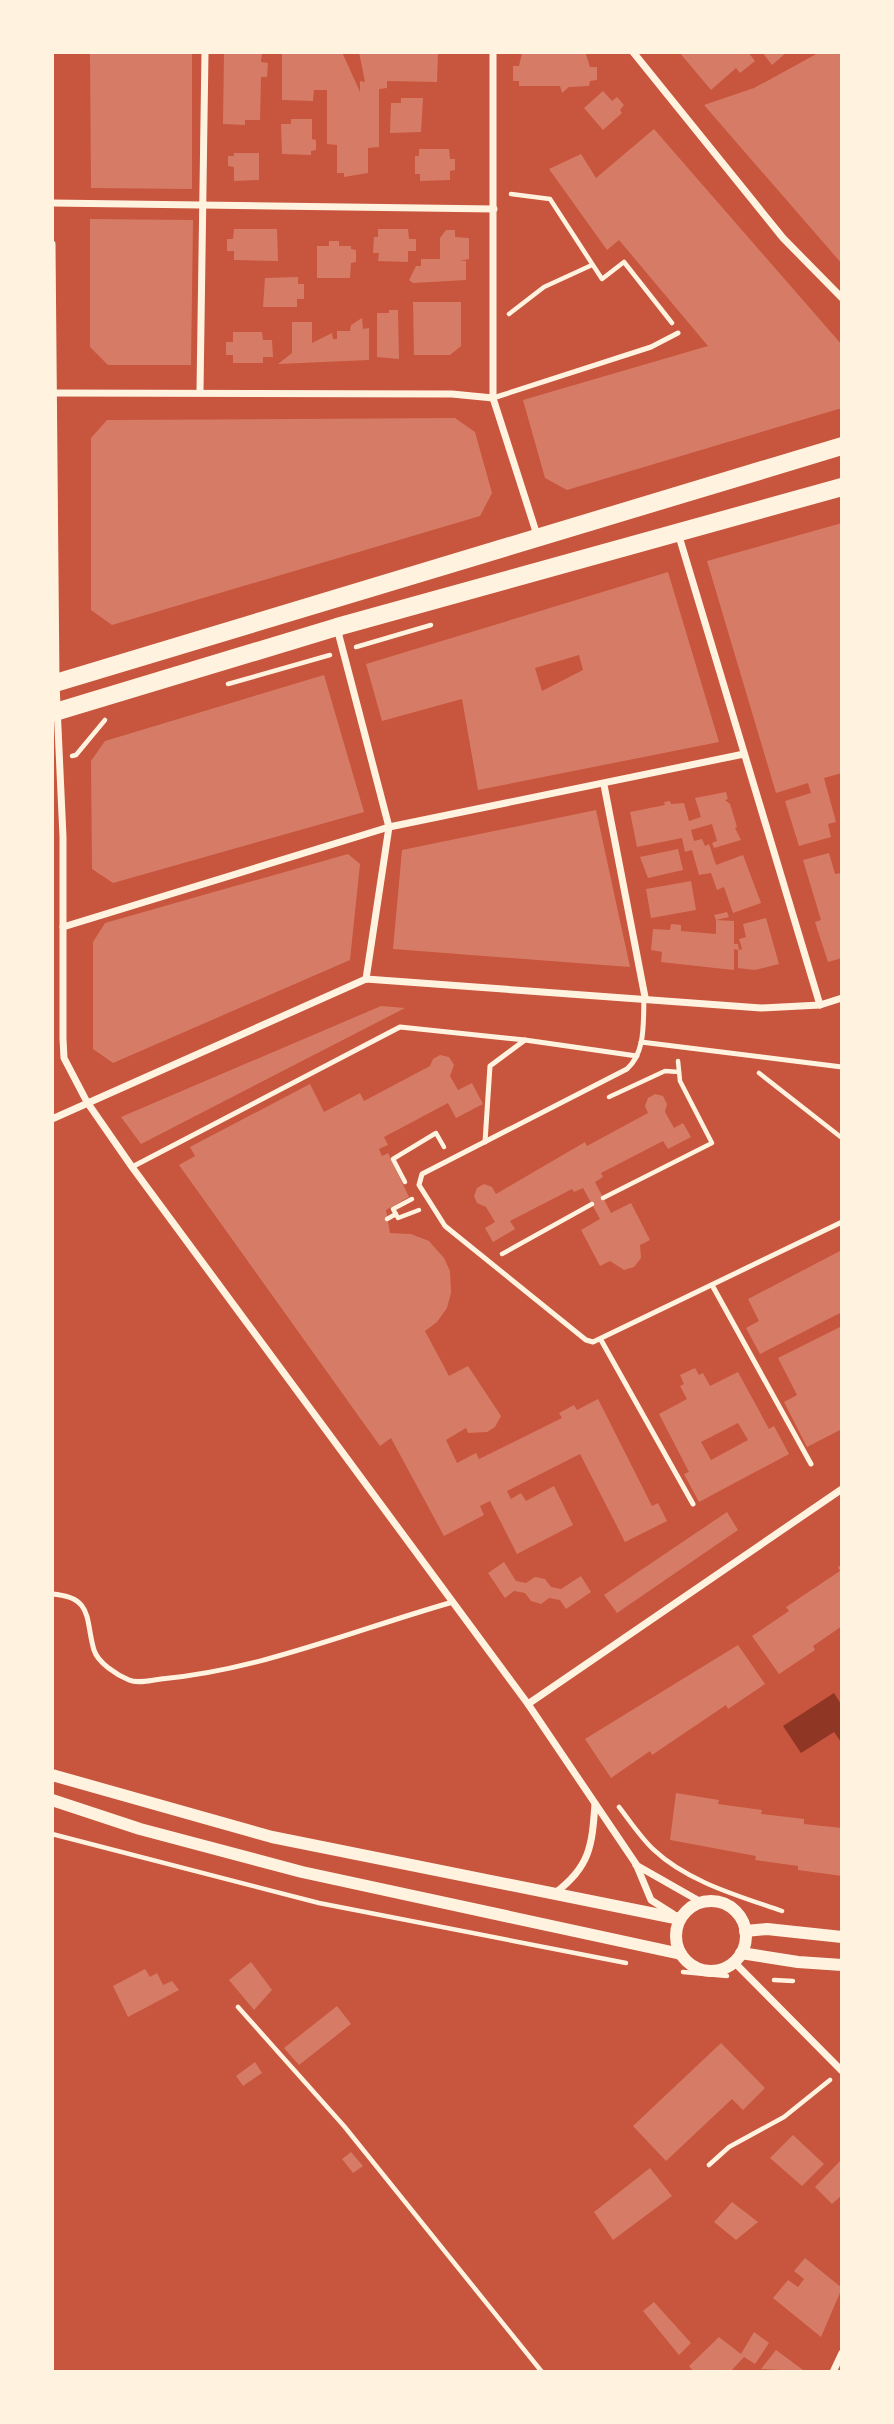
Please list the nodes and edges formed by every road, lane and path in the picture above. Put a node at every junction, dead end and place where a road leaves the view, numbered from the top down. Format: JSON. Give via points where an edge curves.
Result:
{"nodes":[{"id":1,"x":205,"y":52,"type":"edge"},
{"id":2,"x":493,"y":52,"type":"edge"},
{"id":3,"x":633,"y":52,"type":"edge"},
{"id":4,"x":511,"y":194,"type":"dead end"},
{"id":5,"x":52,"y":203,"type":"edge"},
{"id":6,"x":204,"y":203,"type":"junction"},
{"id":7,"x":494,"y":209,"type":"junction"},
{"id":8,"x":52,"y":244,"type":"edge"},
{"id":9,"x":592,"y":265,"type":"junction"},
{"id":10,"x":842,"y":298,"type":"edge"},
{"id":11,"x":509,"y":314,"type":"dead end"},
{"id":12,"x":666,"y":315,"type":"dead end"},
{"id":13,"x":678,"y":333,"type":"dead end"},
{"id":14,"x":200,"y":391,"type":"junction"},
{"id":15,"x":53,"y":393,"type":"edge"},
{"id":16,"x":493,"y":398,"type":"junction"},
{"id":17,"x":842,"y":446,"type":"edge"},
{"id":18,"x":842,"y":487,"type":"edge"},
{"id":19,"x":678,"y":533,"type":"junction"},
{"id":20,"x":539,"y":540,"type":"junction"},
{"id":21,"x":436,"y":624,"type":"dead end"},
{"id":22,"x":337,"y":627,"type":"junction"},
{"id":23,"x":343,"y":651,"type":"junction"},
{"id":24,"x":54,"y":684,"type":"edge"},
{"id":25,"x":224,"y":685,"type":"dead end"},
{"id":26,"x":55,"y":712,"type":"edge"},
{"id":27,"x":118,"y":716,"type":"dead end"},
{"id":28,"x":744,"y":754,"type":"junction"},
{"id":29,"x":61,"y":758,"type":"junction"},
{"id":30,"x":604,"y":785,"type":"junction"},
{"id":31,"x":388,"y":827,"type":"junction"},
{"id":32,"x":63,"y":927,"type":"junction"},
{"id":33,"x":366,"y":979,"type":"junction"},
{"id":34,"x":645,"y":997,"type":"junction"},
{"id":35,"x":842,"y":998,"type":"edge"},
{"id":36,"x":820,"y":1005,"type":"junction"},
{"id":37,"x":525,"y":1040,"type":"junction"},
{"id":38,"x":641,"y":1042,"type":"junction"},
{"id":39,"x":637,"y":1056,"type":"junction"},
{"id":40,"x":691,"y":1063,"type":"dead end"},
{"id":41,"x":842,"y":1067,"type":"edge"},
{"id":42,"x":746,"y":1071,"type":"dead end"},
{"id":43,"x":87,"y":1102,"type":"junction"},
{"id":44,"x":52,"y":1119,"type":"edge"},
{"id":45,"x":842,"y":1138,"type":"edge"},
{"id":46,"x":485,"y":1142,"type":"junction"},
{"id":47,"x":132,"y":1167,"type":"junction"},
{"id":48,"x":603,"y":1198,"type":"dead end"},
{"id":49,"x":592,"y":1204,"type":"dead end"},
{"id":50,"x":416,"y":1212,"type":"dead end"},
{"id":51,"x":387,"y":1219,"type":"dead end"},
{"id":52,"x":842,"y":1222,"type":"edge"},
{"id":53,"x":490,"y":1247,"type":"dead end"},
{"id":54,"x":712,"y":1285,"type":"junction"},
{"id":55,"x":601,"y":1340,"type":"junction"},
{"id":56,"x":811,"y":1464,"type":"dead end"},
{"id":57,"x":842,"y":1489,"type":"edge"},
{"id":58,"x":693,"y":1504,"type":"dead end"},
{"id":59,"x":52,"y":1594,"type":"edge"},
{"id":60,"x":455,"y":1601,"type":"junction"},
{"id":61,"x":528,"y":1704,"type":"junction"},
{"id":62,"x":52,"y":1775,"type":"edge"},
{"id":63,"x":52,"y":1800,"type":"edge"},
{"id":64,"x":593,"y":1800,"type":"junction"},
{"id":65,"x":635,"y":1864,"type":"junction"},
{"id":66,"x":553,"y":1894,"type":"junction"},
{"id":67,"x":701,"y":1902,"type":"junction"},
{"id":68,"x":794,"y":1913,"type":"dead end"},
{"id":69,"x":680,"y":1919,"type":"junction"},
{"id":70,"x":745,"y":1931,"type":"junction"},
{"id":71,"x":842,"y":1937,"type":"edge"},
{"id":72,"x":681,"y":1954,"type":"junction"},
{"id":73,"x":737,"y":1958,"type":"junction"},
{"id":74,"x":842,"y":1965,"type":"edge"},
{"id":75,"x":238,"y":2007,"type":"dead end"},
{"id":76,"x":841,"y":2071,"type":"edge"},
{"id":77,"x":709,"y":2165,"type":"dead end"},
{"id":78,"x":842,"y":2353,"type":"edge"},
{"id":79,"x":542,"y":2371,"type":"edge"},
{"id":80,"x":833,"y":2371,"type":"edge"}],
"edges":[{"from":1,"to":6,"type":"street"},
{"from":2,"to":7,"type":"street"},
{"from":3,"to":10,"type":"street","via":[[783,238]]},
{"from":4,"to":9,"type":"path","via":[[550,199]]},
{"from":5,"to":6,"type":"street"},
{"from":6,"to":7,"type":"street"},
{"from":6,"to":14,"type":"street"},
{"from":7,"to":16,"type":"street"},
{"from":8,"to":15,"type":"street"},
{"from":9,"to":11,"type":"path","via":[[544,287]]},
{"from":9,"to":12,"type":"path","via":[[601,279],[624,262]]},
{"from":13,"to":16,"type":"lane","via":[[651,347]]},
{"from":14,"to":15,"type":"street"},
{"from":14,"to":16,"type":"street"},
{"from":15,"to":24,"type":"street"},
{"from":16,"to":20,"type":"street"},
{"from":17,"to":20,"type":"main road"},
{"from":18,"to":19,"type":"main road"},
{"from":19,"to":22,"type":"main road"},
{"from":19,"to":28,"type":"street"},
{"from":20,"to":24,"type":"main road"},
{"from":21,"to":23,"type":"path"},
{"from":22,"to":23,"type":"street"},
{"from":22,"to":26,"type":"main road"},
{"from":23,"to":25,"type":"path"},
{"from":23,"to":31,"type":"street"},
{"from":24,"to":26,"type":"street"},
{"from":26,"to":29,"type":"street"},
{"from":27,"to":29,"type":"path","via":[[104,720],[76,755]]},
{"from":28,"to":30,"type":"street"},
{"from":28,"to":36,"type":"street"},
{"from":29,"to":32,"type":"street"},
{"from":30,"to":31,"type":"street"},
{"from":30,"to":34,"type":"street"},
{"from":31,"to":32,"type":"street"},
{"from":31,"to":33,"type":"street"},
{"from":32,"to":43,"type":"street","via":[[64,1058]]},
{"from":33,"to":34,"type":"street"},
{"from":33,"to":43,"type":"street"},
{"from":34,"to":36,"type":"street","via":[[761,1008]]},
{"from":34,"to":38,"type":"lane"},
{"from":35,"to":36,"type":"street"},
{"from":37,"to":39,"type":"lane"},
{"from":37,"to":46,"type":"lane","via":[[490,1066]]},
{"from":37,"to":47,"type":"lane","via":[[400,1027]]},
{"from":38,"to":39,"type":"lane"},
{"from":38,"to":41,"type":"lane"},
{"from":39,"to":46,"type":"lane","via":[[627,1069]]},
{"from":40,"to":48,"type":"path","via":[[678,1061],[680,1081],[712,1143]]},
{"from":42,"to":45,"type":"path","via":[[759,1073]]},
{"from":43,"to":44,"type":"street"},
{"from":43,"to":47,"type":"street"},
{"from":46,"to":55,"type":"lane","via":[[422,1174],[419,1185],[424,1195],[445,1226],[586,1340]]},
{"from":47,"to":60,"type":"street"},
{"from":49,"to":53,"type":"path","via":[[500,1256]]},
{"from":50,"to":51,"type":"path","via":[[398,1218],[395,1212]]},
{"from":52,"to":54,"type":"lane"},
{"from":54,"to":55,"type":"lane"},
{"from":54,"to":56,"type":"lane"},
{"from":55,"to":58,"type":"lane"},
{"from":57,"to":61,"type":"street"},
{"from":59,"to":60,"type":"lane","via":[[69,1595],[82,1605],[91,1621],[94,1652],[113,1672],[133,1682],[192,1677],[289,1653]]},
{"from":60,"to":61,"type":"street"},
{"from":61,"to":64,"type":"street"},
{"from":62,"to":66,"type":"street","via":[[272,1837]]},
{"from":63,"to":72,"type":"street","via":[[139,1829],[302,1872]]},
{"from":64,"to":65,"type":"street"},
{"from":64,"to":66,"type":"street","via":[[589,1854],[580,1871]]},
{"from":64,"to":68,"type":"path","via":[[604,1792],[610,1795],[654,1850],[718,1889]]},
{"from":65,"to":67,"type":"street"},
{"from":65,"to":69,"type":"street","via":[[651,1900]]},
{"from":66,"to":69,"type":"street"},
{"from":67,"to":69,"type":"street"},
{"from":67,"to":70,"type":"street","via":[[725,1903],[735,1910]]},
{"from":69,"to":72,"type":"street","via":[[676,1937]]},
{"from":70,"to":71,"type":"street"},
{"from":70,"to":73,"type":"street"},
{"from":72,"to":73,"type":"street","via":[[689,1963],[712,1971]]},
{"from":73,"to":74,"type":"street"},
{"from":73,"to":76,"type":"street"},
{"from":75,"to":79,"type":"path","via":[[344,2126]]},
{"from":76,"to":77,"type":"path","via":[[784,2117],[729,2147]]},
{"from":78,"to":80,"type":"street"}]}
